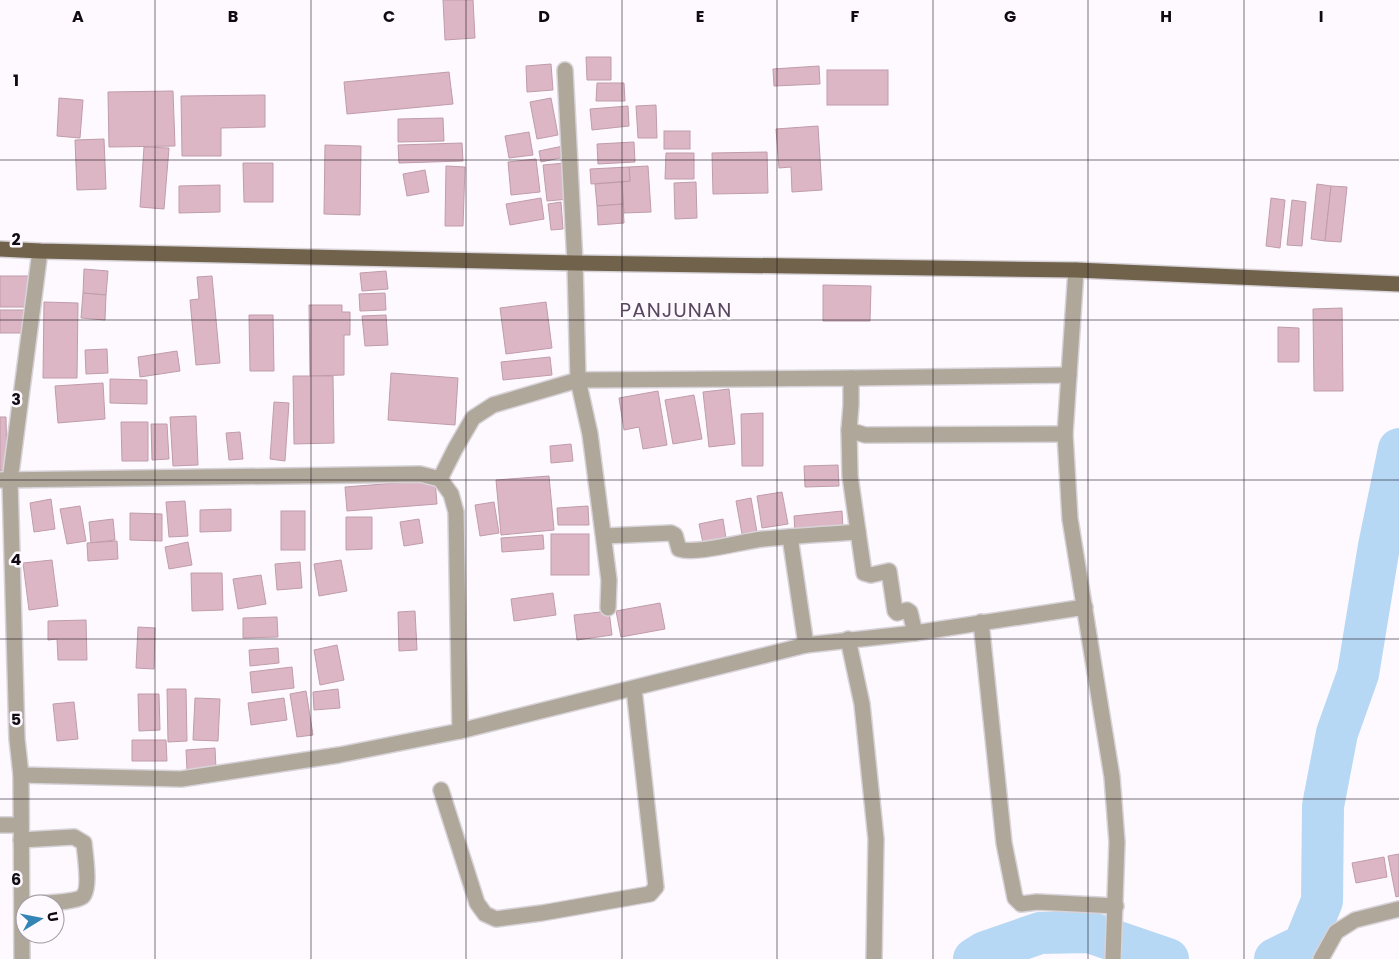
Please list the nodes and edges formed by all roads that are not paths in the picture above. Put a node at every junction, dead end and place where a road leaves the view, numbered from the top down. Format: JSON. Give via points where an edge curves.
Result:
{"nodes":[{"id":1,"x":565,"y":70,"type":"dead end"},
{"id":2,"x":0,"y":248,"type":"edge"},
{"id":3,"x":40,"y":251,"type":"junction"},
{"id":4,"x":575,"y":263,"type":"junction"},
{"id":5,"x":1076,"y":270,"type":"junction"},
{"id":6,"x":1399,"y":284,"type":"edge"},
{"id":7,"x":1068,"y":375,"type":"junction"},
{"id":8,"x":851,"y":378,"type":"junction"},
{"id":9,"x":578,"y":380,"type":"junction"},
{"id":10,"x":849,"y":430,"type":"junction"},
{"id":11,"x":1065,"y":434,"type":"junction"},
{"id":12,"x":440,"y":479,"type":"junction"},
{"id":13,"x":5,"y":481,"type":"edge"},
{"id":14,"x":858,"y":532,"type":"junction"},
{"id":15,"x":604,"y":536,"type":"junction"},
{"id":16,"x":790,"y":537,"type":"junction"},
{"id":17,"x":1085,"y":606,"type":"junction"},
{"id":18,"x":608,"y":608,"type":"dead end"},
{"id":19,"x":981,"y":622,"type":"junction"},
{"id":20,"x":915,"y":632,"type":"junction"},
{"id":21,"x":848,"y":640,"type":"junction"},
{"id":22,"x":806,"y":645,"type":"junction"},
{"id":23,"x":634,"y":688,"type":"junction"},
{"id":24,"x":460,"y":731,"type":"junction"},
{"id":25,"x":21,"y":775,"type":"junction"},
{"id":26,"x":441,"y":790,"type":"dead end"},
{"id":27,"x":0,"y":825,"type":"edge"},
{"id":28,"x":21,"y":833,"type":"junction"},
{"id":29,"x":26,"y":894,"type":"edge"},
{"id":30,"x":65,"y":902,"type":"edge"},
{"id":31,"x":1116,"y":906,"type":"junction"},
{"id":32,"x":1399,"y":909,"type":"edge"},
{"id":33,"x":23,"y":944,"type":"edge"},
{"id":34,"x":1113,"y":956,"type":"edge"},
{"id":35,"x":22,"y":959,"type":"edge"},
{"id":36,"x":874,"y":959,"type":"edge"},
{"id":37,"x":1321,"y":959,"type":"edge"}],
"edges":[{"from":1,"to":4,"type":"street"},
{"from":2,"to":3,"type":"main road"},
{"from":3,"to":4,"type":"main road"},
{"from":3,"to":13,"type":"street"},
{"from":4,"to":5,"type":"main road"},
{"from":4,"to":9,"type":"street"},
{"from":5,"to":6,"type":"main road"},
{"from":5,"to":7,"type":"street"},
{"from":7,"to":8,"type":"street"},
{"from":7,"to":11,"type":"street"},
{"from":8,"to":9,"type":"street"},
{"from":8,"to":10,"type":"street"},
{"from":9,"to":12,"type":"street","via":[[493,405],[473,418]]},
{"from":9,"to":15,"type":"street","via":[[590,434]]},
{"from":10,"to":11,"type":"street","via":[[865,435]]},
{"from":10,"to":14,"type":"street","via":[[850,476]]},
{"from":11,"to":17,"type":"street","via":[[1070,519]]},
{"from":12,"to":13,"type":"street","via":[[420,474]]},
{"from":12,"to":24,"type":"street","via":[[451,494],[456,512]]},
{"from":13,"to":25,"type":"street","via":[[16,739]]},
{"from":14,"to":16,"type":"street"},
{"from":14,"to":20,"type":"street","via":[[864,572],[870,575],[889,571],[895,611],[910,612]]},
{"from":15,"to":16,"type":"street","via":[[671,533],[681,550]]},
{"from":15,"to":18,"type":"street","via":[[609,580]]},
{"from":16,"to":22,"type":"street"},
{"from":17,"to":19,"type":"street"},
{"from":17,"to":31,"type":"street","via":[[1112,777],[1117,842]]},
{"from":19,"to":20,"type":"street"},
{"from":19,"to":31,"type":"street","via":[[1004,843],[1015,898],[1021,904]]},
{"from":20,"to":21,"type":"street"},
{"from":21,"to":22,"type":"street"},
{"from":21,"to":36,"type":"street","via":[[862,704],[876,839]]},
{"from":22,"to":23,"type":"street"},
{"from":23,"to":24,"type":"street"},
{"from":23,"to":26,"type":"street","via":[[656,887],[650,894],[496,919],[485,914],[477,903]]},
{"from":24,"to":25,"type":"street","via":[[181,779]]},
{"from":25,"to":28,"type":"street"},
{"from":27,"to":28,"type":"street"},
{"from":28,"to":29,"type":"street"},
{"from":28,"to":30,"type":"street","via":[[74,838],[84,843],[85,893],[82,898]]},
{"from":31,"to":34,"type":"street"},
{"from":32,"to":37,"type":"street","via":[[1355,920],[1336,932]]},
{"from":33,"to":35,"type":"street"}]}
